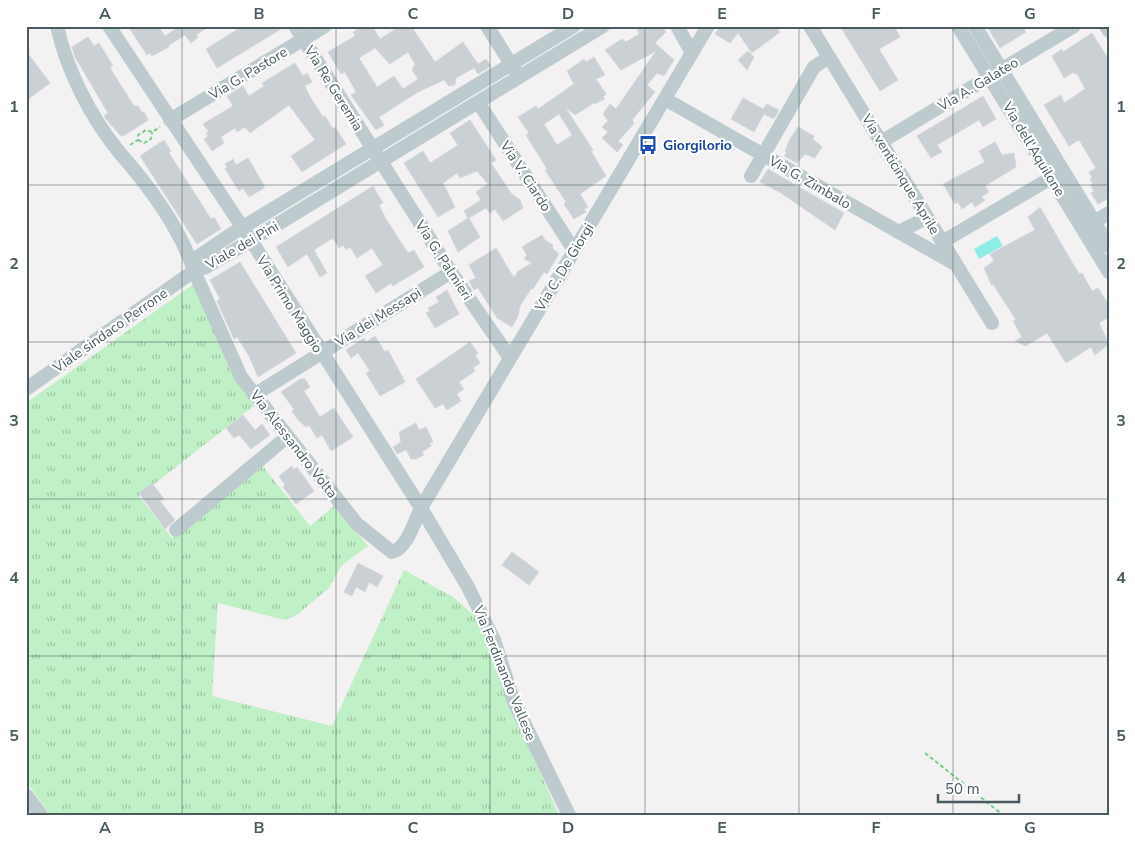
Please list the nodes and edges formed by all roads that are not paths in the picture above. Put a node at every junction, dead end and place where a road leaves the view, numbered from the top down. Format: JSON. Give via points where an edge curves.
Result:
{"nodes":[{"id":1,"x":57,"y":26,"type":"edge"},
{"id":2,"x":109,"y":26,"type":"edge"},
{"id":3,"x":295,"y":26,"type":"edge"},
{"id":4,"x":325,"y":26,"type":"edge"},
{"id":5,"x":487,"y":26,"type":"edge"},
{"id":6,"x":574,"y":26,"type":"edge"},
{"id":7,"x":603,"y":26,"type":"edge"},
{"id":8,"x":677,"y":26,"type":"edge"},
{"id":9,"x":708,"y":26,"type":"edge"},
{"id":10,"x":810,"y":26,"type":"edge"},
{"id":11,"x":958,"y":26,"type":"edge"},
{"id":12,"x":975,"y":26,"type":"edge"},
{"id":13,"x":1074,"y":26,"type":"edge"},
{"id":14,"x":1106,"y":26,"type":"edge"},
{"id":15,"x":1109,"y":31,"type":"edge"},
{"id":16,"x":303,"y":40,"type":"junction"},
{"id":17,"x":692,"y":53,"type":"junction"},
{"id":18,"x":829,"y":57,"type":"junction"},
{"id":19,"x":511,"y":64,"type":"junction"},
{"id":20,"x":996,"y":74,"type":"junction"},
{"id":21,"x":519,"y":77,"type":"junction"},
{"id":22,"x":665,"y":99,"type":"junction"},
{"id":23,"x":478,"y":102,"type":"junction"},
{"id":24,"x":170,"y":120,"type":"junction"},
{"id":25,"x":881,"y":142,"type":"junction"},
{"id":26,"x":372,"y":149,"type":"junction"},
{"id":27,"x":763,"y":155,"type":"junction"},
{"id":28,"x":380,"y":162,"type":"junction"},
{"id":29,"x":751,"y":176,"type":"dead end"},
{"id":30,"x":1051,"y":178,"type":"junction"},
{"id":31,"x":1109,"y":213,"type":"edge"},
{"id":32,"x":927,"y":218,"type":"junction"},
{"id":33,"x":1088,"y":226,"type":"junction"},
{"id":34,"x":241,"y":228,"type":"junction"},
{"id":35,"x":898,"y":232,"type":"junction"},
{"id":36,"x":250,"y":241,"type":"junction"},
{"id":37,"x":942,"y":242,"type":"junction"},
{"id":38,"x":1109,"y":246,"type":"edge"},
{"id":39,"x":574,"y":250,"type":"junction"},
{"id":40,"x":955,"y":264,"type":"junction"},
{"id":41,"x":194,"y":271,"type":"junction"},
{"id":42,"x":451,"y":272,"type":"junction"},
{"id":43,"x":1109,"y":272,"type":"edge"},
{"id":44,"x":992,"y":323,"type":"dead end"},
{"id":45,"x":321,"y":353,"type":"junction"},
{"id":46,"x":510,"y":358,"type":"junction"},
{"id":47,"x":26,"y":389,"type":"edge"},
{"id":48,"x":254,"y":395,"type":"junction"},
{"id":49,"x":287,"y":436,"type":"junction"},
{"id":50,"x":421,"y":508,"type":"junction"},
{"id":51,"x":176,"y":530,"type":"dead end"},
{"id":52,"x":27,"y":796,"type":"edge"},
{"id":53,"x":32,"y":815,"type":"edge"},
{"id":54,"x":41,"y":815,"type":"edge"},
{"id":55,"x":569,"y":815,"type":"edge"}],
"edges":[{"from":1,"to":41,"type":"street","name":"Via Alessandro Volta","via":[[72,74],[90,108],[156,199],[188,253]]},
{"from":2,"to":24,"type":"street","name":"Via Primo Maggio"},
{"from":3,"to":16,"type":"street","name":"Via Re Geremia"},
{"from":4,"to":16,"type":"street","name":"Via G. Pastore"},
{"from":5,"to":19,"type":"street"},
{"from":6,"to":19,"type":"street","name":"Viale dei Pini"},
{"from":7,"to":21,"type":"street","name":"Viale dei Pini"},
{"from":8,"to":17,"type":"street"},
{"from":9,"to":17,"type":"street","name":"Via C. De Giorgi"},
{"from":10,"to":18,"type":"street","name":"Via venticinque Aprile"},
{"from":11,"to":20,"type":"street","name":"Via dell'Aquilone"},
{"from":12,"to":20,"type":"street","name":"Via dell'Aquilone"},
{"from":13,"to":20,"type":"street","name":"Via A. Galateo"},
{"from":14,"to":15,"type":"street"},
{"from":16,"to":24,"type":"street","name":"Via G. Pastore"},
{"from":16,"to":26,"type":"street","name":"Via Re Geremia"},
{"from":17,"to":22,"type":"street","name":"Via C. De Giorgi"},
{"from":18,"to":25,"type":"street","name":"Via venticinque Aprile"},
{"from":18,"to":27,"type":"street","via":[[814,67]]},
{"from":19,"to":21,"type":"street"},
{"from":19,"to":26,"type":"street","name":"Viale dei Pini"},
{"from":20,"to":25,"type":"street","name":"Via A. Galateo"},
{"from":20,"to":30,"type":"street","name":"Via dell'Aquilone"},
{"from":20,"to":33,"type":"street","name":"Via dell'Aquilone"},
{"from":21,"to":23,"type":"street","name":"Viale dei Pini"},
{"from":22,"to":27,"type":"street","name":"Via G. Zimbalo"},
{"from":22,"to":39,"type":"street","name":"Via C. De Giorgi"},
{"from":23,"to":28,"type":"street","name":"Viale dei Pini"},
{"from":23,"to":39,"type":"street","name":"Via V. Ciardo"},
{"from":24,"to":34,"type":"street","name":"Via Primo Maggio"},
{"from":25,"to":32,"type":"street","name":"Via venticinque Aprile"},
{"from":26,"to":28,"type":"street","name":"Via Re Geremia"},
{"from":26,"to":34,"type":"street","name":"Viale dei Pini"},
{"from":27,"to":29,"type":"street"},
{"from":27,"to":35,"type":"street","name":"Via G. Zimbalo"},
{"from":28,"to":36,"type":"street","name":"Viale dei Pini"},
{"from":28,"to":42,"type":"street","name":"Via G. Palmieri"},
{"from":30,"to":33,"type":"street","name":"Via dell'Aquilone"},
{"from":30,"to":37,"type":"street"},
{"from":31,"to":33,"type":"street"},
{"from":32,"to":35,"type":"street"},
{"from":32,"to":37,"type":"street","name":"Via venticinque Aprile"},
{"from":33,"to":38,"type":"street","name":"Via dell'Aquilone"},
{"from":33,"to":43,"type":"street","name":"Via dell'Aquilone"},
{"from":34,"to":36,"type":"street","name":"Via Primo Maggio"},
{"from":34,"to":41,"type":"street","name":"Viale dei Pini","via":[[199,256]]},
{"from":35,"to":40,"type":"street","name":"Via G. Zimbalo"},
{"from":36,"to":41,"type":"street","name":"Viale dei Pini"},
{"from":36,"to":45,"type":"street","name":"Via Primo Maggio"},
{"from":37,"to":40,"type":"street","name":"Via venticinque Aprile"},
{"from":39,"to":46,"type":"street","name":"Via C. De Giorgi"},
{"from":40,"to":44,"type":"street","name":"Via venticinque Aprile"},
{"from":41,"to":47,"type":"street","name":"Viale sindaco Perrone"},
{"from":41,"to":48,"type":"street","name":"Via Alessandro Volta","via":[[241,377]]},
{"from":42,"to":45,"type":"street","name":"Via dei Messapi"},
{"from":42,"to":46,"type":"street","name":"Via G. Palmieri"},
{"from":45,"to":48,"type":"street","name":"Via dei Messapi"},
{"from":45,"to":50,"type":"street","name":"Via Primo Maggio"},
{"from":46,"to":50,"type":"street","name":"Via C. De Giorgi"},
{"from":48,"to":49,"type":"street","name":"Via Alessandro Volta"},
{"from":49,"to":50,"type":"street","name":"Via Alessandro Volta","via":[[357,524],[392,552],[403,545]]},
{"from":49,"to":51,"type":"street"},
{"from":50,"to":55,"type":"street","name":"Via Ferdinando Vallese","via":[[482,613],[514,702]]},
{"from":52,"to":53,"type":"street"},
{"from":52,"to":54,"type":"street"}]}
